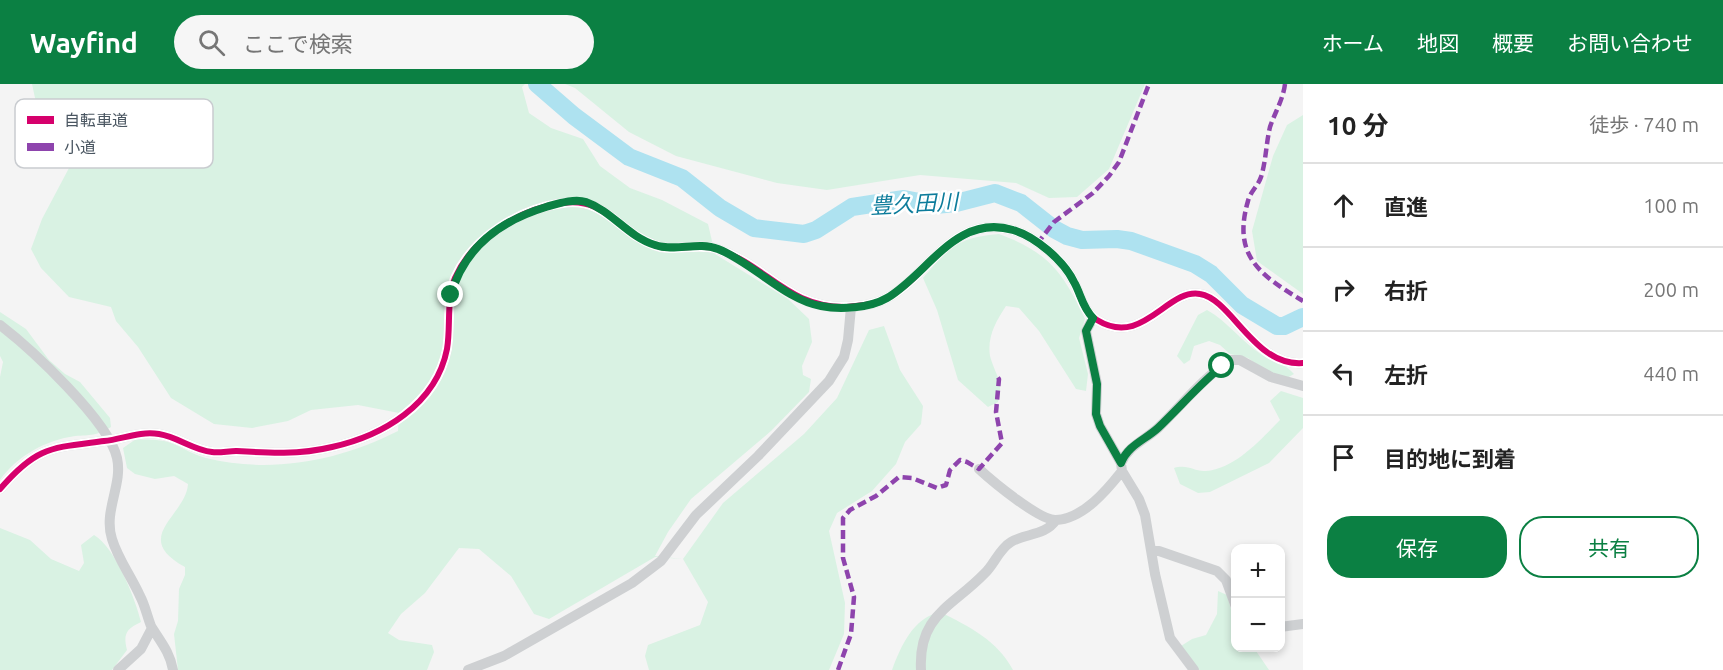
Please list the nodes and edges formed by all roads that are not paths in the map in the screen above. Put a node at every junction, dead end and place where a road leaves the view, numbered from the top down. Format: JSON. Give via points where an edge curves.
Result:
{"nodes":[{"id":1,"x":851,"y":307,"type":"junction"},
{"id":2,"x":1093,"y":318,"type":"junction"},
{"id":3,"x":0,"y":325,"type":"edge"},
{"id":4,"x":1303,"y":363,"type":"edge"},
{"id":5,"x":1303,"y":386,"type":"edge"},
{"id":6,"x":110,"y":441,"type":"junction"},
{"id":7,"x":1121,"y":467,"type":"junction"},
{"id":8,"x":979,"y":470,"type":"dead end"},
{"id":9,"x":0,"y":489,"type":"edge"},
{"id":10,"x":1056,"y":520,"type":"junction"},
{"id":11,"x":1152,"y":551,"type":"junction"},
{"id":12,"x":1232,"y":598,"type":"edge"},
{"id":13,"x":1303,"y":624,"type":"edge"},
{"id":14,"x":1285,"y":626,"type":"edge"},
{"id":15,"x":152,"y":628,"type":"junction"},
{"id":16,"x":118,"y":670,"type":"edge"},
{"id":17,"x":173,"y":670,"type":"edge"},
{"id":18,"x":468,"y":670,"type":"edge"},
{"id":19,"x":921,"y":670,"type":"edge"},
{"id":20,"x":1194,"y":670,"type":"edge"}],
"edges":[{"from":1,"to":2,"type":"street","via":[[885,300],[951,242],[967,233],[997,227],[1022,233],[1054,257],[1069,273]]},
{"from":1,"to":6,"type":"street","via":[[810,303],[716,248],[653,245],[603,209],[583,201],[558,203],[516,216],[488,236],[471,256],[456,276],[446,352],[438,377],[421,399],[382,432],[313,452],[287,453],[215,453],[155,433],[132,434]]},
{"from":1,"to":18,"type":"street","via":[[843,357],[829,381],[696,515],[661,561],[632,583],[504,656]]},
{"from":2,"to":4,"type":"street","via":[[1113,327],[1127,327],[1141,323],[1179,299],[1201,294],[1215,302],[1257,344],[1285,362]]},
{"from":2,"to":7,"type":"street","via":[[1086,331],[1097,384],[1096,414]]},
{"from":3,"to":6,"type":"street","via":[[41,358]]},
{"from":5,"to":7,"type":"street","via":[[1271,377],[1240,360],[1230,360],[1155,430],[1130,448]]},
{"from":6,"to":9,"type":"street","via":[[78,443],[39,453]]},
{"from":6,"to":15,"type":"street","via":[[117,458],[117,482],[109,515],[111,537],[140,594]]},
{"from":7,"to":10,"type":"street","via":[[1096,500]]},
{"from":7,"to":11,"type":"street","via":[[1139,499]]},
{"from":8,"to":10,"type":"street","via":[[1042,516]]},
{"from":10,"to":19,"type":"street","via":[[1039,534],[1011,542],[983,575],[938,612],[924,638]]},
{"from":11,"to":12,"type":"street","via":[[1217,571],[1226,580]]},
{"from":11,"to":20,"type":"street","via":[[1170,638]]},
{"from":13,"to":14,"type":"street"},
{"from":15,"to":16,"type":"street","via":[[141,649]]},
{"from":15,"to":17,"type":"street","via":[[168,651]]}]}
